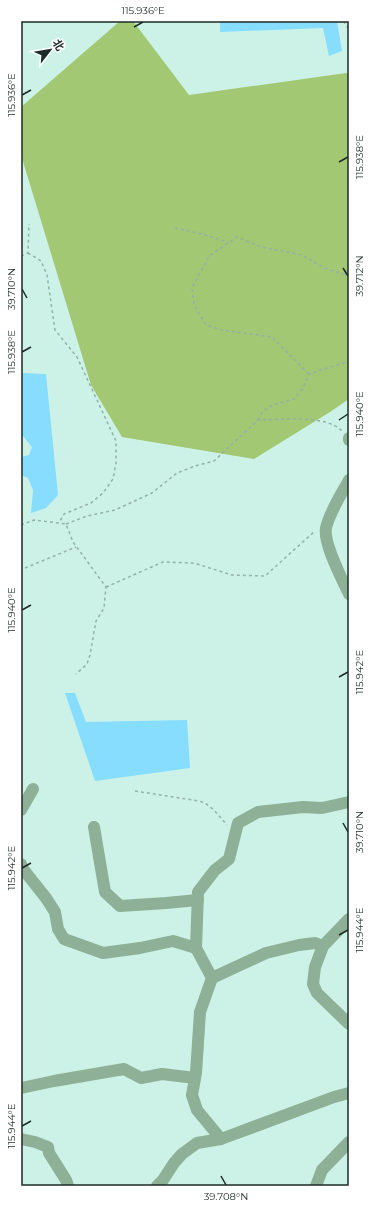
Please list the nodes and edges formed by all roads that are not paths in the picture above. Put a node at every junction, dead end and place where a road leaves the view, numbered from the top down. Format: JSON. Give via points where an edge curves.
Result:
{"nodes":[{"id":1,"x":349,"y":480,"type":"edge"},
{"id":2,"x":349,"y":594,"type":"edge"},
{"id":3,"x":33,"y":789,"type":"dead end"},
{"id":4,"x":349,"y":802,"type":"edge"},
{"id":5,"x":21,"y":810,"type":"edge"},
{"id":6,"x":94,"y":827,"type":"dead end"},
{"id":7,"x":21,"y":864,"type":"edge"},
{"id":8,"x":198,"y":900,"type":"junction"},
{"id":9,"x":349,"y":919,"type":"edge"},
{"id":10,"x":323,"y":946,"type":"junction"},
{"id":11,"x":196,"y":948,"type":"junction"},
{"id":12,"x":212,"y":978,"type":"junction"},
{"id":13,"x":349,"y":1024,"type":"edge"},
{"id":14,"x":195,"y":1078,"type":"junction"},
{"id":15,"x":21,"y":1088,"type":"edge"},
{"id":16,"x":349,"y":1093,"type":"edge"},
{"id":17,"x":21,"y":1139,"type":"edge"},
{"id":18,"x":221,"y":1139,"type":"junction"},
{"id":19,"x":349,"y":1142,"type":"edge"},
{"id":20,"x":68,"y":1186,"type":"edge"},
{"id":21,"x":157,"y":1186,"type":"edge"},
{"id":22,"x":316,"y":1186,"type":"edge"}],
"edges":[{"from":1,"to":2,"type":"street","via":[[326,529],[333,559]]},
{"from":3,"to":5,"type":"street"},
{"from":4,"to":8,"type":"street","via":[[322,808],[303,807],[258,812],[238,823],[229,860],[215,870],[198,892]]},
{"from":6,"to":8,"type":"street","via":[[105,892],[120,906]]},
{"from":7,"to":11,"type":"street","via":[[55,912],[58,929],[64,939],[104,953],[173,941]]},
{"from":8,"to":11,"type":"street"},
{"from":9,"to":10,"type":"street"},
{"from":10,"to":12,"type":"street","via":[[315,942],[266,953]]},
{"from":10,"to":13,"type":"street","via":[[315,967],[313,984],[317,993]]},
{"from":11,"to":12,"type":"street"},
{"from":12,"to":14,"type":"street","via":[[200,1012]]},
{"from":14,"to":15,"type":"street","via":[[162,1074],[141,1078],[124,1069]]},
{"from":14,"to":18,"type":"street","via":[[192,1095],[197,1110]]},
{"from":16,"to":18,"type":"street"},
{"from":17,"to":20,"type":"street","via":[[48,1147]]},
{"from":18,"to":21,"type":"street","via":[[197,1144],[182,1154]]},
{"from":19,"to":22,"type":"street","via":[[322,1170]]}]}
